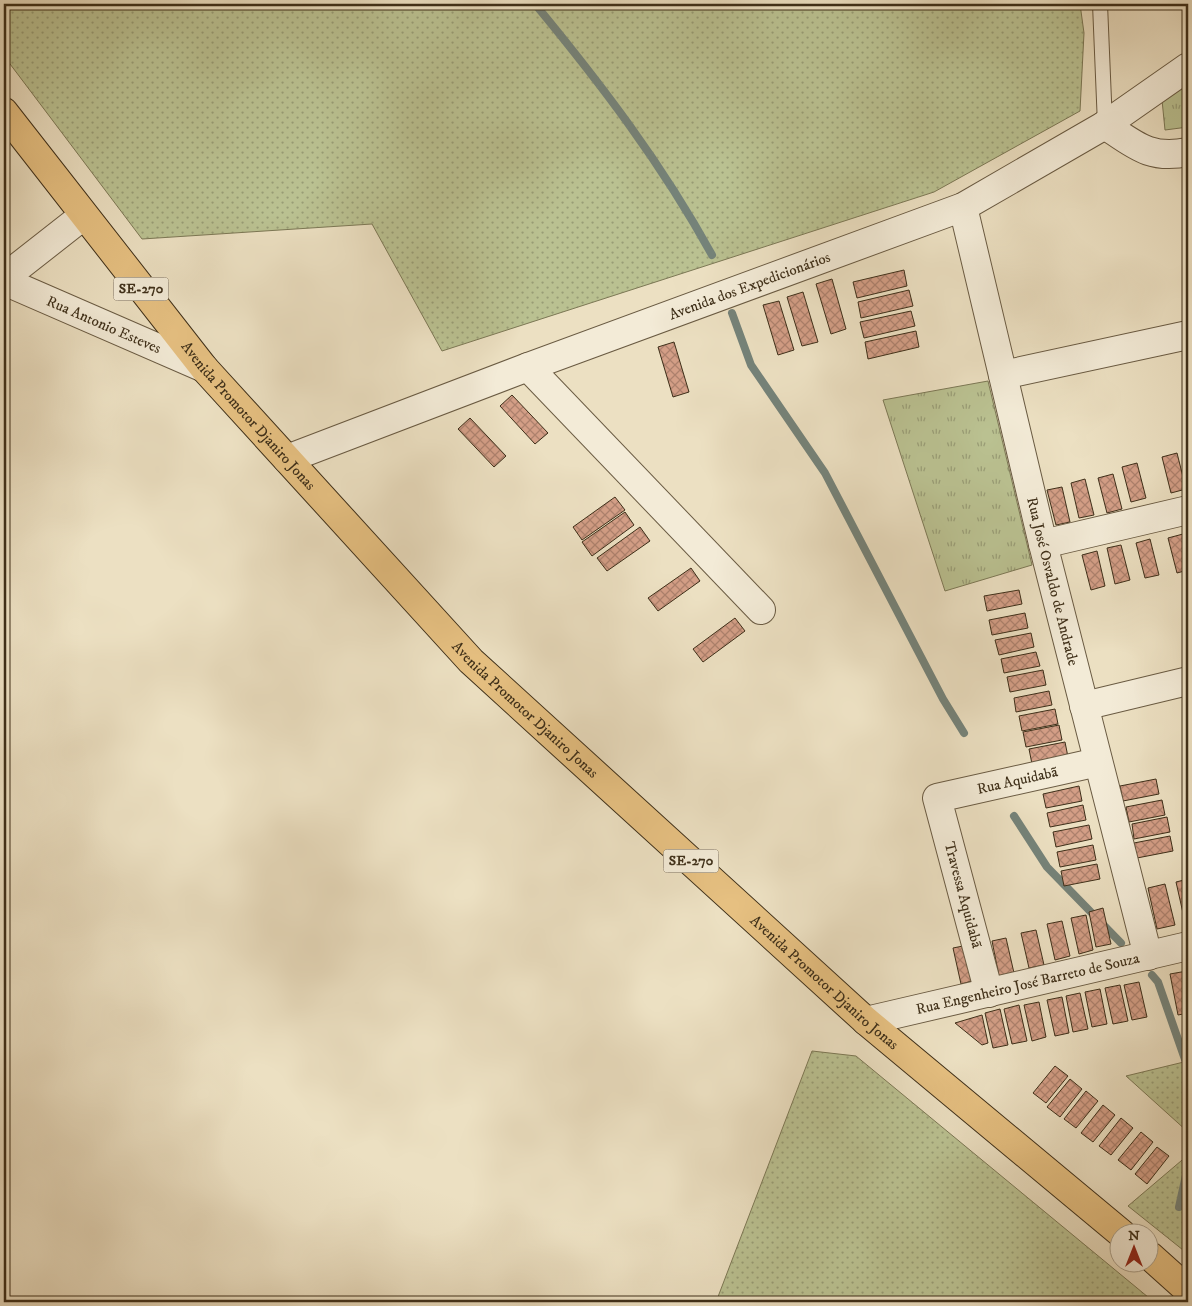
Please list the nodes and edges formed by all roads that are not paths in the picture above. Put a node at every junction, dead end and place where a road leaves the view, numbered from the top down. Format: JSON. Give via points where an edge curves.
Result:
{"nodes":[{"id":1,"x":1100,"y":4,"type":"edge"},
{"id":2,"x":1188,"y":67,"type":"edge"},
{"id":3,"x":4,"y":112,"type":"edge"},
{"id":4,"x":1105,"y":125,"type":"junction"},
{"id":5,"x":1188,"y":152,"type":"edge"},
{"id":6,"x":963,"y":207,"type":"junction"},
{"id":7,"x":83,"y":216,"type":"junction"},
{"id":8,"x":4,"y":279,"type":"edge"},
{"id":9,"x":1188,"y":335,"type":"edge"},
{"id":10,"x":528,"y":367,"type":"junction"},
{"id":11,"x":204,"y":368,"type":"junction"},
{"id":12,"x":1003,"y":375,"type":"junction"},
{"id":13,"x":287,"y":459,"type":"junction"},
{"id":14,"x":1188,"y":510,"type":"edge"},
{"id":15,"x":1043,"y":544,"type":"junction"},
{"id":16,"x":761,"y":610,"type":"dead end"},
{"id":17,"x":1188,"y":681,"type":"edge"},
{"id":18,"x":1084,"y":706,"type":"junction"},
{"id":19,"x":1098,"y":762,"type":"junction"},
{"id":20,"x":937,"y":798,"type":"joint"},
{"id":21,"x":1188,"y":946,"type":"edge"},
{"id":22,"x":1148,"y":956,"type":"junction"},
{"id":23,"x":989,"y":993,"type":"junction"},
{"id":24,"x":866,"y":1021,"type":"junction"},
{"id":25,"x":1110,"y":1224,"type":"edge"},
{"id":26,"x":1160,"y":1265,"type":"edge"},
{"id":27,"x":1188,"y":1290,"type":"edge"}],
"edges":[{"from":1,"to":4,"type":"lane"},
{"from":2,"to":4,"type":"street","name":"Avenida dos Expedicionários"},
{"from":3,"to":7,"type":"main road","name":"Avenida Promotor Djaniro Jonas","number":"SE-270"},
{"from":4,"to":5,"type":"street","via":[[1143,150],[1160,155]]},
{"from":4,"to":6,"type":"street","name":"Avenida dos Expedicionários"},
{"from":6,"to":10,"type":"street","name":"Avenida dos Expedicionários"},
{"from":6,"to":12,"type":"street","name":"Rua José Osvaldo de Andrade"},
{"from":7,"to":8,"type":"street"},
{"from":7,"to":11,"type":"main road","name":"Avenida Promotor Djaniro Jonas","number":"SE-270"},
{"from":8,"to":11,"type":"street","name":"Rua Antonio Esteves"},
{"from":9,"to":12,"type":"street"},
{"from":10,"to":13,"type":"street","name":"Avenida dos Expedicionários"},
{"from":10,"to":16,"type":"street"},
{"from":11,"to":13,"type":"main road","name":"Avenida Promotor Djaniro Jonas","number":"SE-270"},
{"from":12,"to":15,"type":"street","name":"Rua José Osvaldo de Andrade"},
{"from":13,"to":24,"type":"main road","name":"Avenida Promotor Djaniro Jonas","number":"SE-270","via":[[471,661]]},
{"from":14,"to":15,"type":"street"},
{"from":15,"to":18,"type":"street","name":"Rua José Osvaldo de Andrade"},
{"from":17,"to":18,"type":"street"},
{"from":18,"to":19,"type":"street","name":"Rua José Osvaldo de Andrade"},
{"from":19,"to":20,"type":"street","name":"Rua Aquidabã"},
{"from":19,"to":22,"type":"street","name":"Rua José Osvaldo de Andrade"},
{"from":20,"to":23,"type":"street","name":"Travessa Aquidabã"},
{"from":21,"to":22,"type":"street","name":"Rua Engenheiro José Barreto de Souza"},
{"from":22,"to":23,"type":"street","name":"Rua Engenheiro José Barreto de Souza"},
{"from":23,"to":24,"type":"street","name":"Rua Engenheiro José Barreto de Souza"},
{"from":24,"to":25,"type":"main road","name":"Avenida Promotor Djaniro Jonas","number":"SE-270"},
{"from":26,"to":27,"type":"main road"}]}
